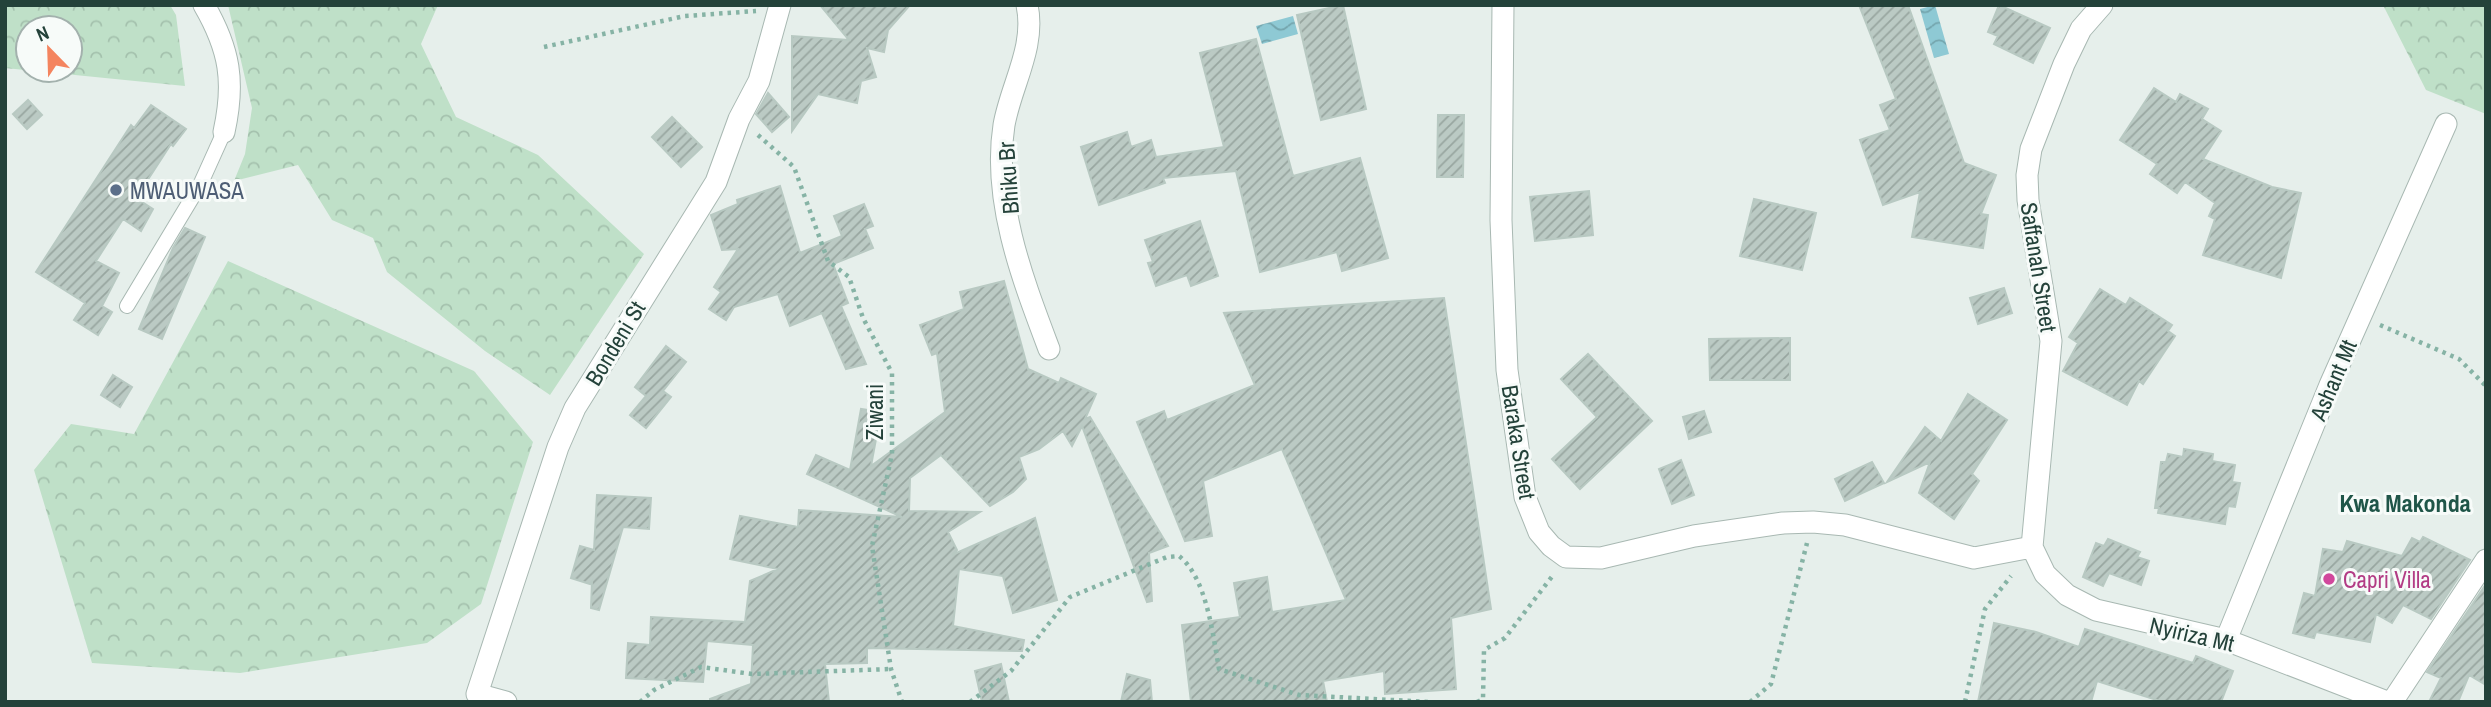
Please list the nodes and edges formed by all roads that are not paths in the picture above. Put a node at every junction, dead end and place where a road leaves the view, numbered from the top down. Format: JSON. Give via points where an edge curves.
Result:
{"nodes":[{"id":1,"x":204,"y":5,"type":"edge"},
{"id":2,"x":1027,"y":5,"type":"edge"},
{"id":3,"x":1503,"y":5,"type":"edge"},
{"id":4,"x":2102,"y":5,"type":"edge"},
{"id":5,"x":781,"y":8,"type":"edge"},
{"id":6,"x":2446,"y":124,"type":"dead end"},
{"id":7,"x":224,"y":132,"type":"joint"},
{"id":8,"x":127,"y":306,"type":"dead end"},
{"id":9,"x":1049,"y":349,"type":"dead end"},
{"id":10,"x":2032,"y":547,"type":"junction"},
{"id":11,"x":2486,"y":560,"type":"edge"},
{"id":12,"x":2227,"y":640,"type":"junction"},
{"id":13,"x":475,"y":698,"type":"edge"},
{"id":14,"x":2381,"y":700,"type":"edge"},
{"id":15,"x":506,"y":702,"type":"edge"}],
"edges":[{"from":1,"to":7,"type":"street","via":[[228,57],[232,97]]},
{"from":2,"to":9,"type":"street","name":"Bhiku Br","via":[[1028,46],[1004,126],[1004,180],[1017,265]]},
{"from":3,"to":10,"type":"street","name":"Baraka Street","via":[[1501,219],[1507,370],[1530,514],[1550,546],[1566,557],[1601,558],[1694,536],[1813,522],[1845,525],[1974,558]]},
{"from":4,"to":10,"type":"street","name":"Saffanah Street","via":[[2081,29],[2064,64],[2031,149],[2027,176],[2051,341]]},
{"from":5,"to":13,"type":"street","name":"Bondeni St","via":[[759,81],[739,119],[716,182],[575,408]]},
{"from":6,"to":12,"type":"street","name":"Ashant Mt","via":[[2360,317]]},
{"from":7,"to":8,"type":"lane","via":[[201,183]]},
{"from":10,"to":12,"type":"street","name":"Nyiriza Mt","via":[[2045,574],[2067,595],[2096,610]]},
{"from":11,"to":14,"type":"street","name":"Nyiriza Mt"},
{"from":12,"to":14,"type":"street","name":"Nyiriza Mt"},
{"from":13,"to":15,"type":"street"}]}
